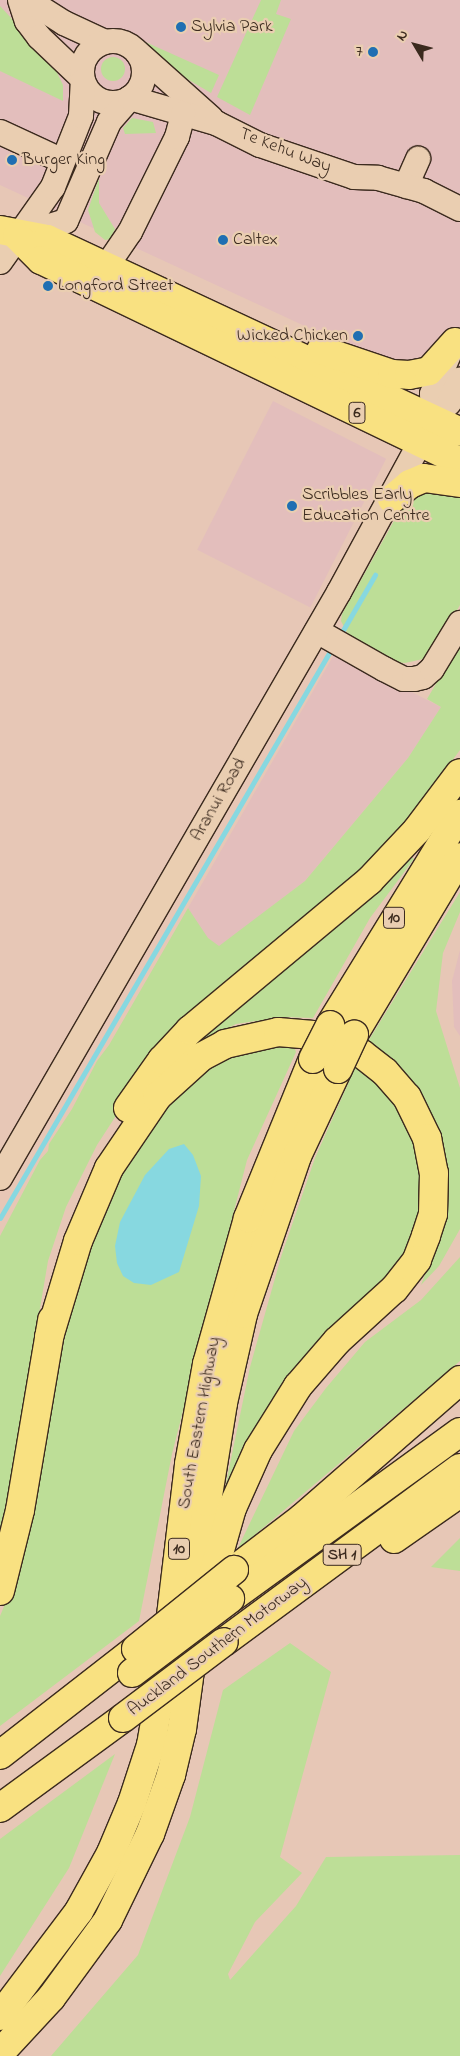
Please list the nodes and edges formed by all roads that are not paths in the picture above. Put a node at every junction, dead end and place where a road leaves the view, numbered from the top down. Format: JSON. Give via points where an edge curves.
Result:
{"nodes":[{"id":1,"x":20,"y":0,"type":"edge"},
{"id":2,"x":28,"y":0,"type":"edge"},
{"id":3,"x":105,"y":42,"type":"junction"},
{"id":4,"x":135,"y":50,"type":"junction"},
{"id":5,"x":82,"y":80,"type":"junction"},
{"id":6,"x":130,"y":98,"type":"junction"},
{"id":7,"x":183,"y":114,"type":"junction"},
{"id":8,"x":216,"y":122,"type":"junction"},
{"id":9,"x":108,"y":124,"type":"junction"},
{"id":10,"x":0,"y":132,"type":"edge"},
{"id":11,"x":75,"y":132,"type":"junction"},
{"id":12,"x":418,"y":159,"type":"dead end"},
{"id":13,"x":63,"y":161,"type":"junction"},
{"id":14,"x":354,"y":177,"type":"junction"},
{"id":15,"x":406,"y":186,"type":"junction"},
{"id":16,"x":454,"y":207,"type":"edge"},
{"id":17,"x":9,"y":233,"type":"edge"},
{"id":18,"x":0,"y":262,"type":"edge"},
{"id":19,"x":106,"y":267,"type":"junction"},
{"id":20,"x":458,"y":336,"type":"edge"},
{"id":21,"x":256,"y":338,"type":"junction"},
{"id":22,"x":460,"y":379,"type":"edge"},
{"id":23,"x":433,"y":419,"type":"junction"},
{"id":24,"x":460,"y":432,"type":"edge"},
{"id":25,"x":421,"y":444,"type":"junction"},
{"id":26,"x":460,"y":462,"type":"edge"},
{"id":27,"x":460,"y":483,"type":"edge"},
{"id":28,"x":392,"y":499,"type":"junction"},
{"id":29,"x":460,"y":623,"type":"edge"},
{"id":30,"x":330,"y":638,"type":"junction"},
{"id":31,"x":460,"y":773,"type":"edge"},
{"id":32,"x":460,"y":814,"type":"edge"},
{"id":33,"x":460,"y":857,"type":"edge"},
{"id":34,"x":342,"y":1029,"type":"junction"},
{"id":35,"x":0,"y":1178,"type":"edge"},
{"id":36,"x":49,"y":1337,"type":"junction"},
{"id":37,"x":460,"y":1380,"type":"edge"},
{"id":38,"x":460,"y":1432,"type":"edge"},
{"id":39,"x":460,"y":1468,"type":"edge"},
{"id":40,"x":460,"y":1493,"type":"edge"},
{"id":41,"x":0,"y":1591,"type":"edge"},
{"id":42,"x":194,"y":1641,"type":"junction"},
{"id":43,"x":224,"y":1642,"type":"junction"},
{"id":44,"x":134,"y":1661,"type":"junction"},
{"id":45,"x":0,"y":1755,"type":"edge"},
{"id":46,"x":0,"y":1770,"type":"edge"},
{"id":47,"x":0,"y":1808,"type":"edge"},
{"id":48,"x":0,"y":2016,"type":"edge"},
{"id":49,"x":0,"y":2053,"type":"edge"}],
"edges":[{"from":1,"to":5,"type":"street","name":"Te Kehu Way","via":[[27,21],[39,38]]},
{"from":2,"to":3,"type":"street","name":"Te Kehu Way","via":[[64,23]]},
{"from":3,"to":4,"type":"street","name":"Te Kehu Way","via":[[118,41]]},
{"from":3,"to":5,"type":"street","via":[[86,56]]},
{"from":4,"to":6,"type":"street","via":[[144,71],[140,86]]},
{"from":4,"to":8,"type":"street","name":"Te Kehu Way"},
{"from":5,"to":6,"type":"street","name":"Te Kehu Way","via":[[97,99],[119,102]]},
{"from":5,"to":11,"type":"street","via":[[81,116]]},
{"from":6,"to":7,"type":"street","name":"Te Kehu Way"},
{"from":6,"to":9,"type":"street"},
{"from":7,"to":8,"type":"street","name":"Te Kehu Way"},
{"from":7,"to":19,"type":"street","via":[[177,137],[130,232]]},
{"from":8,"to":14,"type":"street","name":"Te Kehu Way","via":[[260,145]]},
{"from":9,"to":11,"type":"street","via":[[94,133]]},
{"from":9,"to":17,"type":"street","via":[[66,221]]},
{"from":10,"to":13,"type":"street"},
{"from":11,"to":13,"type":"street"},
{"from":12,"to":15,"type":"street"},
{"from":13,"to":17,"type":"street","via":[[53,187]]},
{"from":14,"to":15,"type":"street","name":"Te Kehu Way","via":[[378,178]]},
{"from":14,"to":16,"type":"street","name":"Te Kehu Way","via":[[372,191],[422,208]]},
{"from":15,"to":16,"type":"street","name":"Te Kehu Way","via":[[424,191]]},
{"from":17,"to":18,"type":"street"},
{"from":17,"to":19,"type":"main road","number":"6","via":[[47,239]]},
{"from":17,"to":25,"type":"main road","number":"6","via":[[42,260]]},
{"from":19,"to":21,"type":"main road","number":"6"},
{"from":20,"to":21,"type":"main road","via":[[429,371],[408,375],[392,374],[291,340]]},
{"from":20,"to":23,"type":"street","via":[[432,394]]},
{"from":21,"to":23,"type":"main road","number":"6"},
{"from":22,"to":23,"type":"street","via":[[449,403]]},
{"from":23,"to":24,"type":"main road","number":"6"},
{"from":23,"to":25,"type":"street","name":"Aranui Road"},
{"from":25,"to":26,"type":"main road","number":"6"},
{"from":25,"to":28,"type":"street","name":"Aranui Road"},
{"from":27,"to":28,"type":"main road","via":[[424,478],[410,484]]},
{"from":28,"to":30,"type":"street","name":"Aranui Road"},
{"from":29,"to":30,"type":"street","via":[[432,669],[423,677],[414,679],[384,669]]},
{"from":30,"to":35,"type":"street","name":"Aranui Road"},
{"from":31,"to":36,"type":"main road","via":[[417,830],[369,881],[190,1030],[141,1089],[96,1161],[80,1201],[61,1256]]},
{"from":32,"to":34,"type":"main road","name":"South Eastern Highway","number":"10"},
{"from":33,"to":34,"type":"main road","name":"South Eastern Highway","number":"10"},
{"from":34,"to":42,"type":"main road","name":"South Eastern Highway","number":"10","bridge":true,"via":[[338,1069],[297,1156],[243,1314],[206,1502]]},
{"from":34,"to":48,"type":"main road","name":"South Eastern Highway","number":"10","bridge":true,"via":[[313,1059],[248,1218],[207,1364],[189,1464],[166,1666],[151,1745],[135,1795],[111,1853],[79,1911]]},
{"from":36,"to":41,"type":"main road","via":[[20,1510]]},
{"from":36,"to":42,"type":"main road","via":[[78,1241],[109,1168],[157,1097],[201,1057],[252,1036],[278,1032],[316,1034],[342,1042],[362,1054],[385,1072],[407,1096],[427,1138],[434,1173],[433,1214],[426,1236],[416,1260],[399,1284],[337,1341],[298,1386],[258,1450],[232,1508]]},
{"from":37,"to":44,"type":"main road","bridge":true,"via":[[302,1518],[234,1570]]},
{"from":38,"to":44,"type":"main road","name":"Auckland Southern Motorway","number":"SH 1","bridge":true,"via":[[230,1599]]},
{"from":39,"to":43,"type":"main road","name":"Auckland Southern Motorway","number":"SH 1"},
{"from":40,"to":43,"type":"main road","via":[[298,1605]]},
{"from":42,"to":49,"type":"main road","name":"South Eastern Highway","number":"10","via":[[182,1729],[171,1775],[128,1882],[81,1961]]},
{"from":43,"to":47,"type":"main road","name":"Auckland Southern Motorway","number":"SH 1","bridge":true},
{"from":44,"to":45,"type":"main road"},
{"from":44,"to":46,"type":"main road","name":"Auckland Southern Motorway","number":"SH 1"}]}
